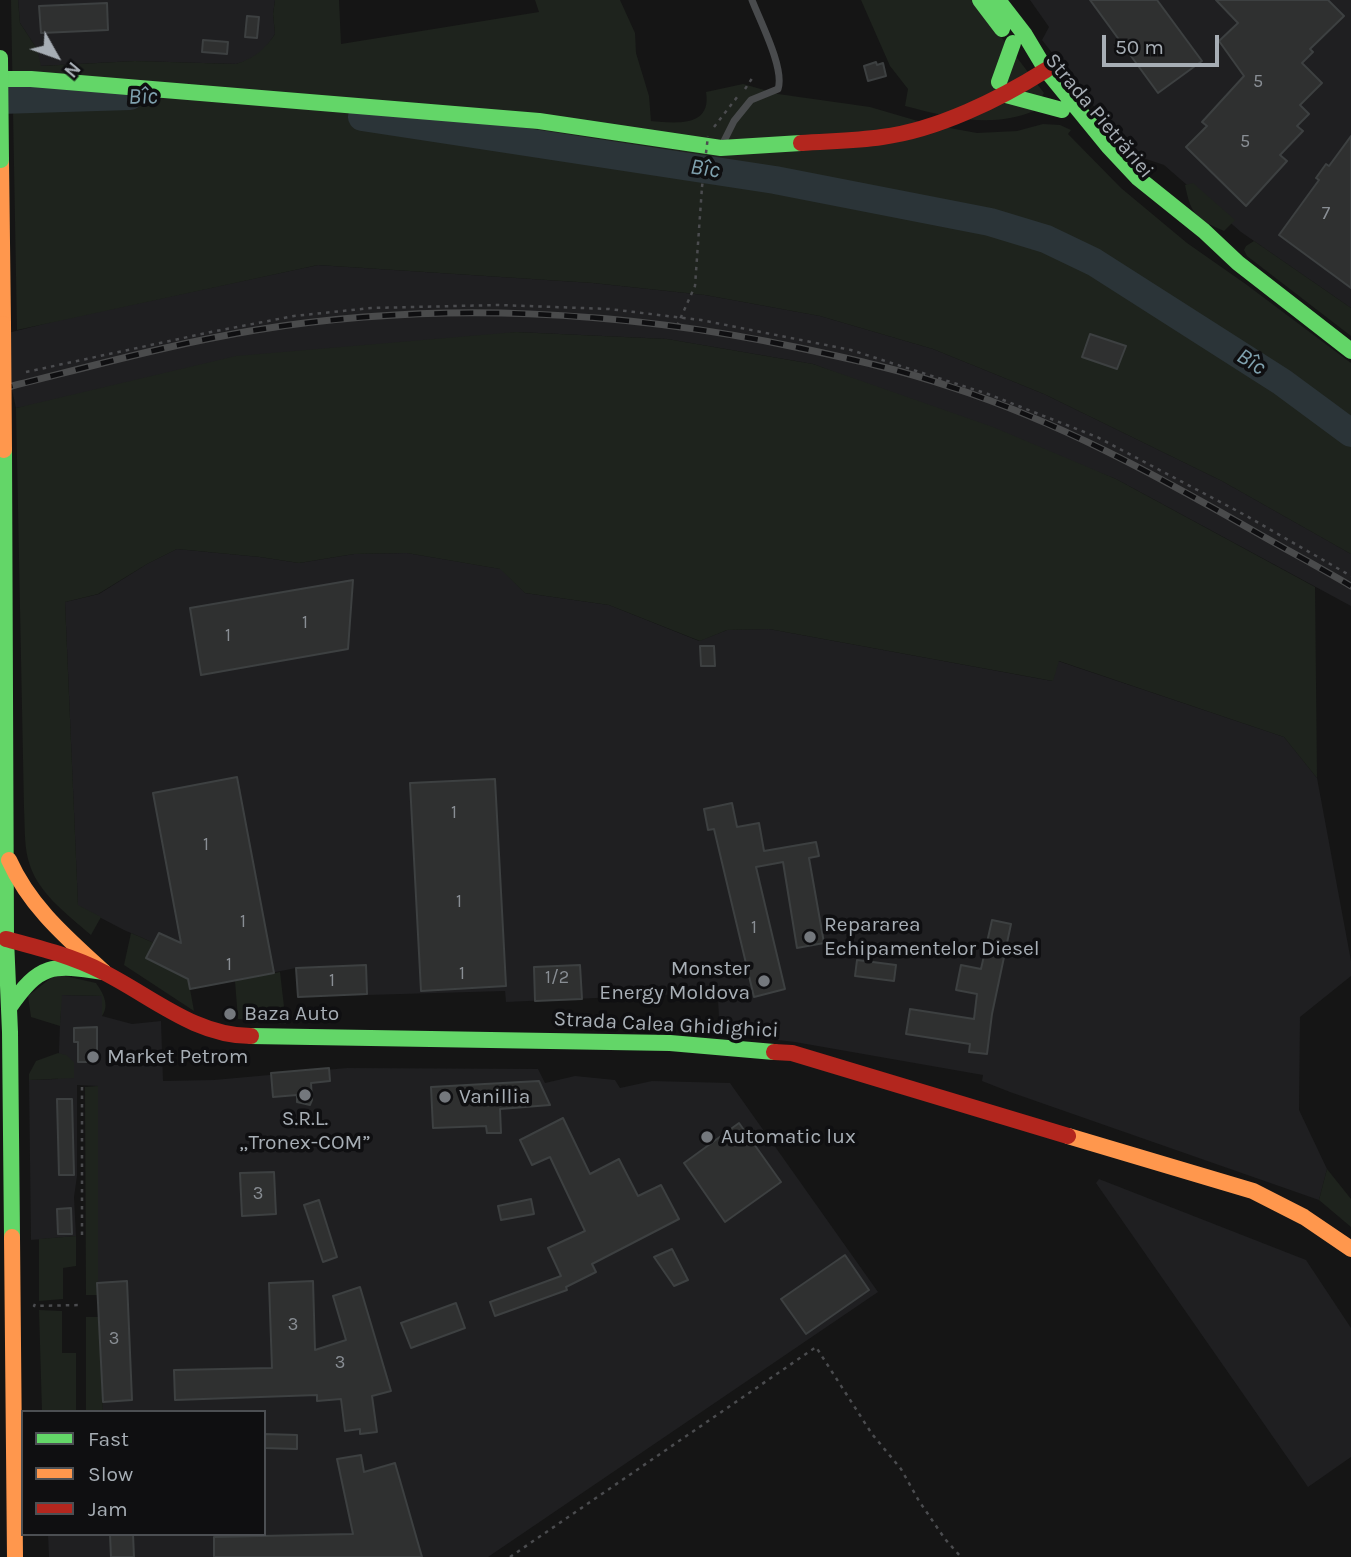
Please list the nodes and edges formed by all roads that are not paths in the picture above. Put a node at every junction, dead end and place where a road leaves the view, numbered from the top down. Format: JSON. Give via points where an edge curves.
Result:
{"nodes":[{"id":1,"x":752,"y":0,"type":"edge"},
{"id":2,"x":980,"y":0,"type":"edge"},
{"id":3,"x":998,"y":0,"type":"edge"},
{"id":4,"x":1013,"y":43,"type":"junction"},
{"id":5,"x":0,"y":58,"type":"edge"},
{"id":6,"x":1037,"y":67,"type":"junction"},
{"id":7,"x":0,"y":79,"type":"edge"},
{"id":8,"x":1003,"y":89,"type":"junction"},
{"id":9,"x":1062,"y":110,"type":"junction"},
{"id":10,"x":721,"y":148,"type":"junction"},
{"id":11,"x":1,"y":160,"type":"edge"},
{"id":12,"x":1238,"y":263,"type":"junction"},
{"id":13,"x":1351,"y":351,"type":"edge"},
{"id":14,"x":7,"y":855,"type":"junction"},
{"id":15,"x":0,"y":909,"type":"edge"},
{"id":16,"x":6,"y":939,"type":"junction"},
{"id":17,"x":104,"y":972,"type":"junction"},
{"id":18,"x":9,"y":1008,"type":"junction"},
{"id":19,"x":5,"y":1196,"type":"edge"},
{"id":20,"x":1351,"y":1250,"type":"edge"},
{"id":21,"x":15,"y":1557,"type":"edge"}],
"edges":[{"from":1,"to":10,"type":"lane","via":[[781,82],[778,89],[751,100]]},
{"from":2,"to":4,"type":"main road","name":"Strada Pietrăriei"},
{"from":3,"to":6,"type":"main road","name":"Strada Pietrăriei"},
{"from":4,"to":6,"type":"main road","name":"Strada Pietrăriei"},
{"from":4,"to":8,"type":"main road"},
{"from":5,"to":11,"type":"main road","bridge":true},
{"from":6,"to":8,"type":"main road"},
{"from":6,"to":9,"type":"main road","name":"Strada Pietrăriei"},
{"from":6,"to":12,"type":"main road","name":"Strada Pietrăriei","via":[[1139,178]]},
{"from":7,"to":10,"type":"main road","via":[[539,121]]},
{"from":8,"to":9,"type":"main road"},
{"from":8,"to":10,"type":"main road","via":[[925,128],[882,136]]},
{"from":9,"to":12,"type":"main road","name":"Strada Pietrăriei","via":[[1126,186],[1195,241]]},
{"from":11,"to":14,"type":"main road","bridge":true},
{"from":12,"to":13,"type":"main road","name":"Strada Pietrăriei"},
{"from":14,"to":16,"type":"main road"},
{"from":14,"to":17,"type":"main road","via":[[33,905]]},
{"from":15,"to":16,"type":"main road"},
{"from":16,"to":17,"type":"main road","name":"Strada Calea Ghidighici","via":[[60,953]]},
{"from":16,"to":18,"type":"main road"},
{"from":17,"to":18,"type":"main road","via":[[47,969],[33,977]]},
{"from":17,"to":20,"type":"main road","name":"Strada Calea Ghidighici","via":[[164,1007],[231,1036],[670,1042],[792,1053],[1253,1191],[1304,1217]]},
{"from":18,"to":19,"type":"main road"},
{"from":19,"to":21,"type":"main road"}]}
